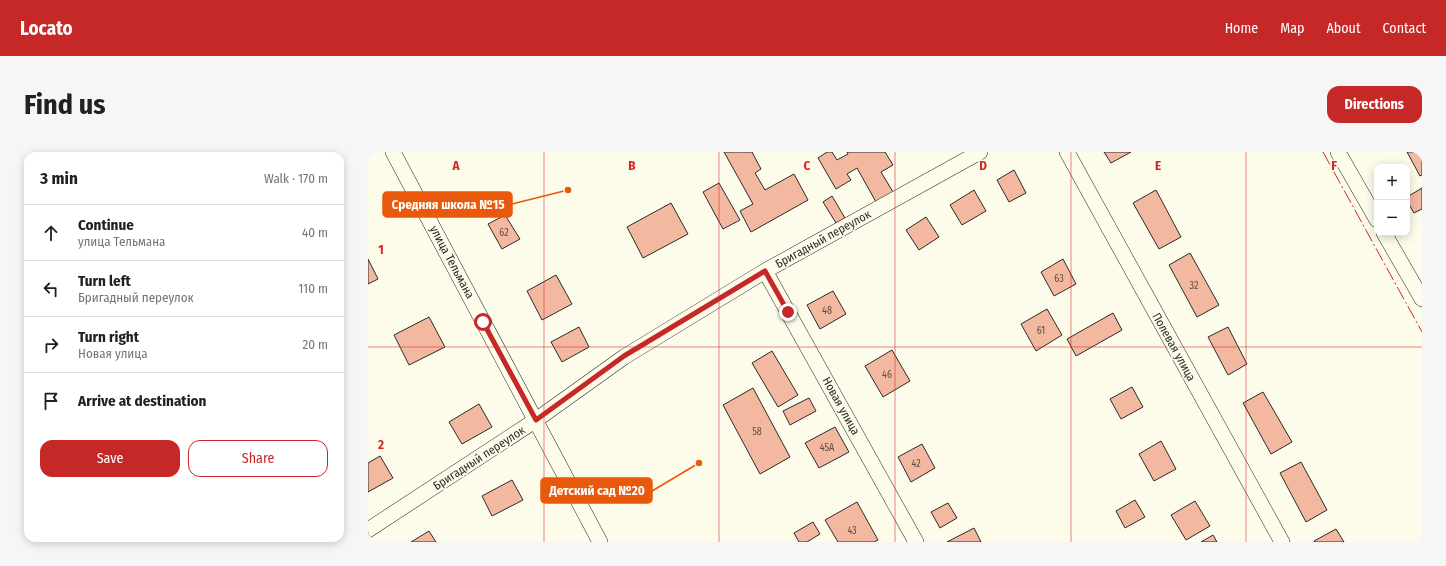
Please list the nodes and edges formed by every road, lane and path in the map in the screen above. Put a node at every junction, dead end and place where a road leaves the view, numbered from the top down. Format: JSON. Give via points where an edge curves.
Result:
{"nodes":[{"id":1,"x":393,"y":152,"type":"edge"},
{"id":2,"x":980,"y":152,"type":"edge"},
{"id":3,"x":1067,"y":152,"type":"edge"},
{"id":4,"x":1338,"y":152,"type":"edge"},
{"id":5,"x":1374,"y":215,"type":"edge"},
{"id":6,"x":1386,"y":236,"type":"edge"},
{"id":7,"x":765,"y":271,"type":"junction"},
{"id":8,"x":1420,"y":293,"type":"edge"},
{"id":9,"x":536,"y":420,"type":"junction"},
{"id":10,"x":368,"y":530,"type":"edge"},
{"id":11,"x":600,"y":542,"type":"edge"},
{"id":12,"x":916,"y":542,"type":"edge"},
{"id":13,"x":1282,"y":542,"type":"edge"}],
"edges":[{"from":1,"to":9,"type":"street","name":"улица Тельмана"},
{"from":2,"to":7,"type":"street","name":"Бригадный переулок"},
{"from":3,"to":13,"type":"street","name":"Полевая улица"},
{"from":4,"to":5,"type":"street"},
{"from":6,"to":8,"type":"street"},
{"from":7,"to":9,"type":"street","name":"Бригадный переулок","via":[[624,356]]},
{"from":7,"to":12,"type":"street","name":"Новая улица"},
{"from":9,"to":10,"type":"street","name":"Бригадный переулок"},
{"from":9,"to":11,"type":"street","name":"улица Тельмана"}]}
